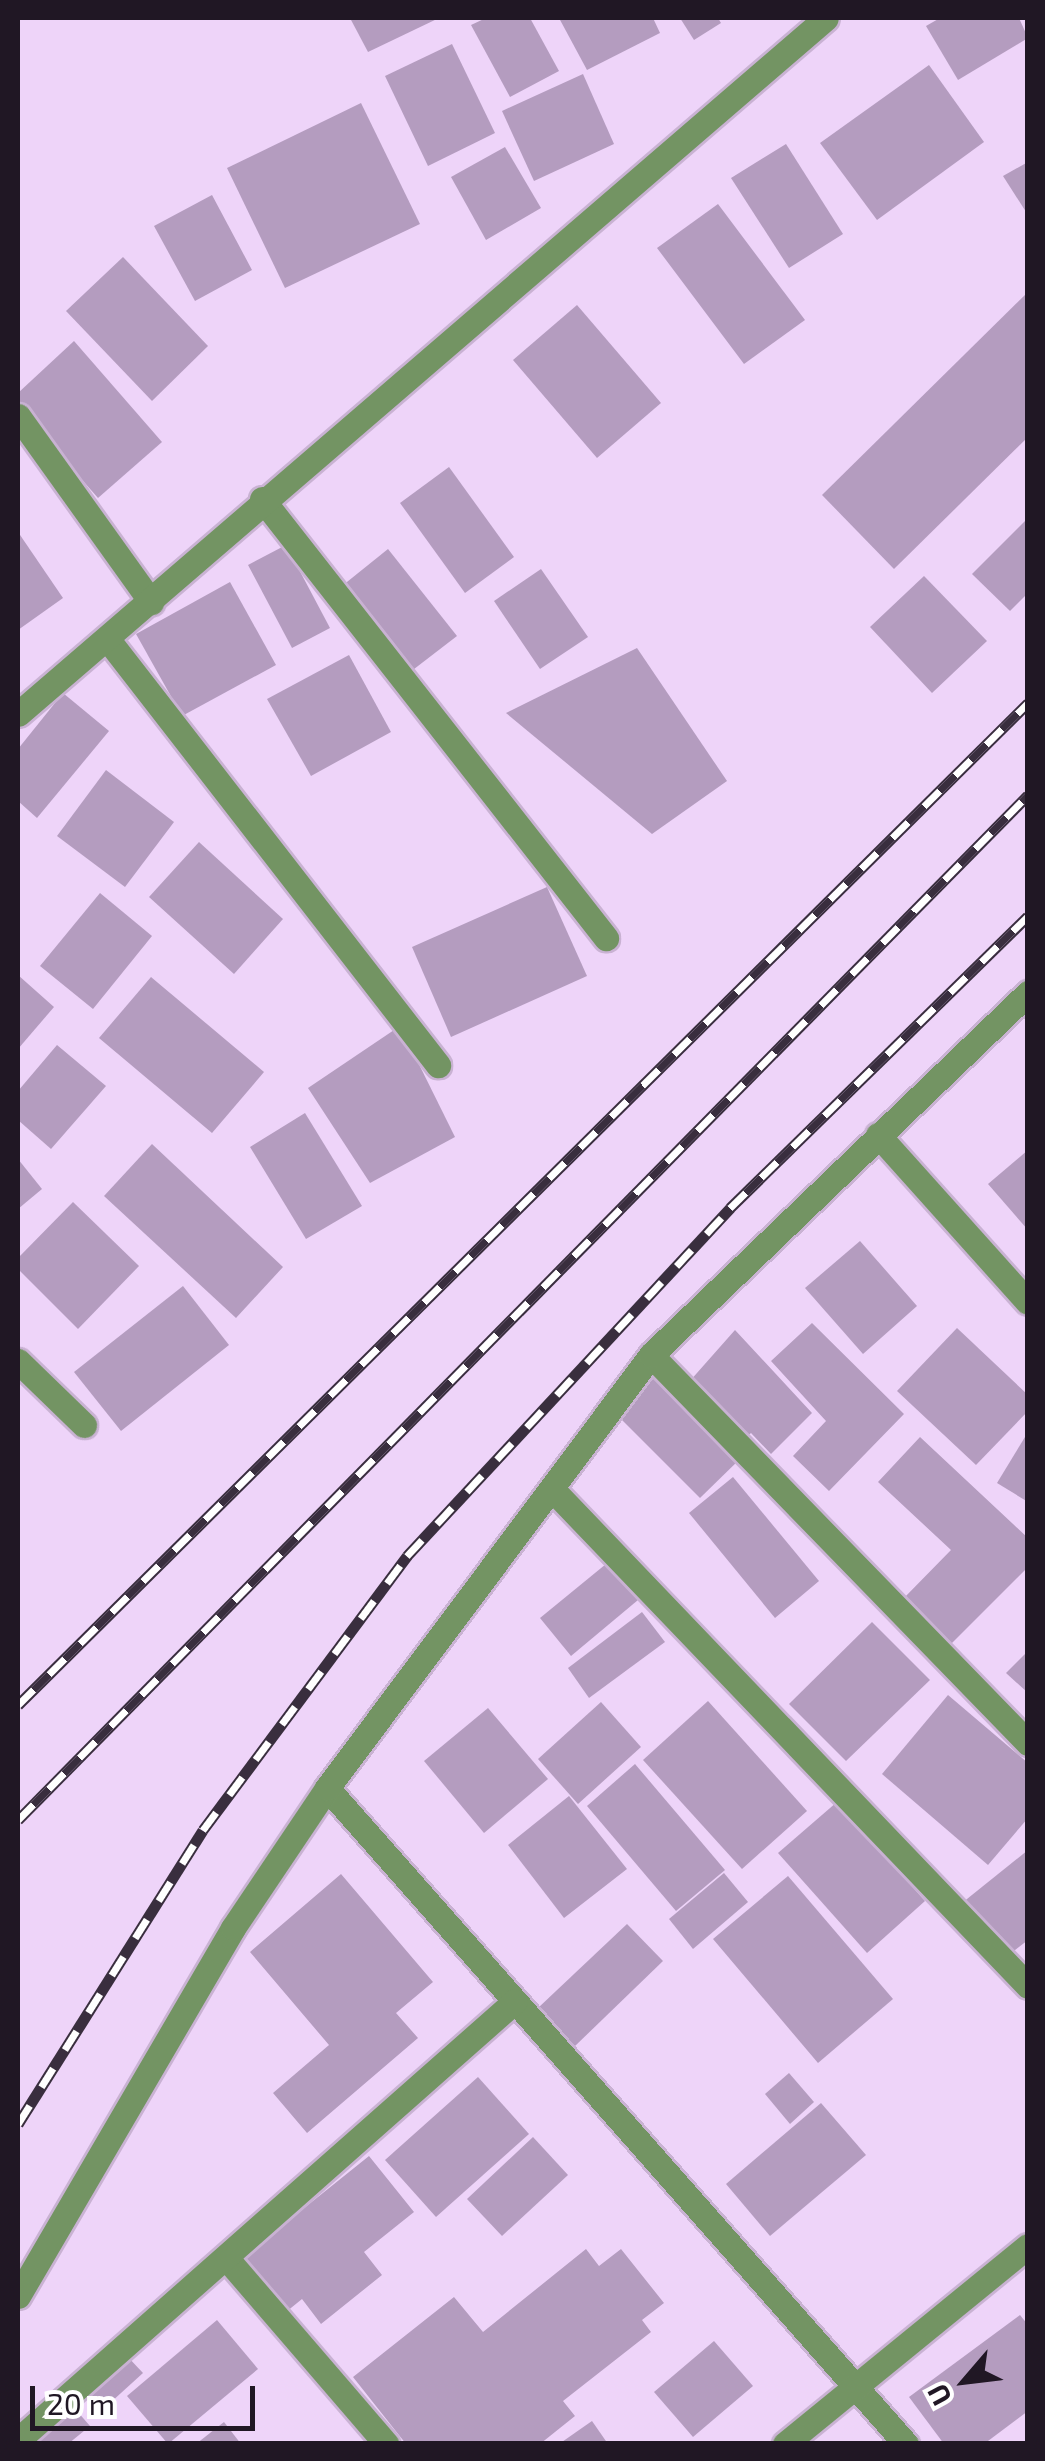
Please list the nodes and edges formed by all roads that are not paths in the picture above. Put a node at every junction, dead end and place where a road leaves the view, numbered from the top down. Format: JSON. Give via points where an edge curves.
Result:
{"nodes":[{"id":1,"x":826,"y":18,"type":"edge"},
{"id":2,"x":18,"y":416,"type":"edge"},
{"id":3,"x":262,"y":499,"type":"junction"},
{"id":4,"x":151,"y":602,"type":"junction"},
{"id":5,"x":108,"y":641,"type":"junction"},
{"id":6,"x":18,"y":714,"type":"edge"},
{"id":7,"x":606,"y":938,"type":"dead end"},
{"id":8,"x":1028,"y":992,"type":"edge"},
{"id":9,"x":438,"y":1065,"type":"dead end"},
{"id":10,"x":878,"y":1135,"type":"junction"},
{"id":11,"x":1028,"y":1302,"type":"edge"},
{"id":12,"x":651,"y":1355,"type":"junction"},
{"id":13,"x":18,"y":1360,"type":"edge"},
{"id":14,"x":84,"y":1426,"type":"dead end"},
{"id":15,"x":552,"y":1488,"type":"junction"},
{"id":16,"x":1028,"y":1743,"type":"edge"},
{"id":17,"x":327,"y":1788,"type":"junction"},
{"id":18,"x":1028,"y":1986,"type":"edge"},
{"id":19,"x":515,"y":2001,"type":"junction"},
{"id":20,"x":1028,"y":2246,"type":"edge"},
{"id":21,"x":228,"y":2260,"type":"junction"},
{"id":22,"x":24,"y":2266,"type":"edge"},
{"id":23,"x":18,"y":2296,"type":"edge"},
{"id":24,"x":857,"y":2386,"type":"junction"},
{"id":25,"x":18,"y":2440,"type":"edge"},
{"id":26,"x":386,"y":2444,"type":"edge"},
{"id":27,"x":785,"y":2444,"type":"edge"},
{"id":28,"x":906,"y":2444,"type":"edge"}],
"edges":[{"from":1,"to":3,"type":"street"},
{"from":2,"to":4,"type":"street"},
{"from":3,"to":4,"type":"street"},
{"from":3,"to":7,"type":"street"},
{"from":4,"to":5,"type":"street"},
{"from":5,"to":6,"type":"street"},
{"from":5,"to":9,"type":"street"},
{"from":8,"to":10,"type":"street"},
{"from":10,"to":11,"type":"street"},
{"from":10,"to":12,"type":"street"},
{"from":12,"to":15,"type":"street"},
{"from":12,"to":16,"type":"street"},
{"from":13,"to":14,"type":"street"},
{"from":15,"to":17,"type":"street"},
{"from":15,"to":18,"type":"street"},
{"from":17,"to":19,"type":"street"},
{"from":17,"to":22,"type":"street"},
{"from":19,"to":21,"type":"street"},
{"from":19,"to":24,"type":"street"},
{"from":20,"to":24,"type":"street"},
{"from":21,"to":25,"type":"street"},
{"from":21,"to":26,"type":"street"},
{"from":22,"to":23,"type":"street"},
{"from":24,"to":27,"type":"street"},
{"from":24,"to":28,"type":"street"}]}
